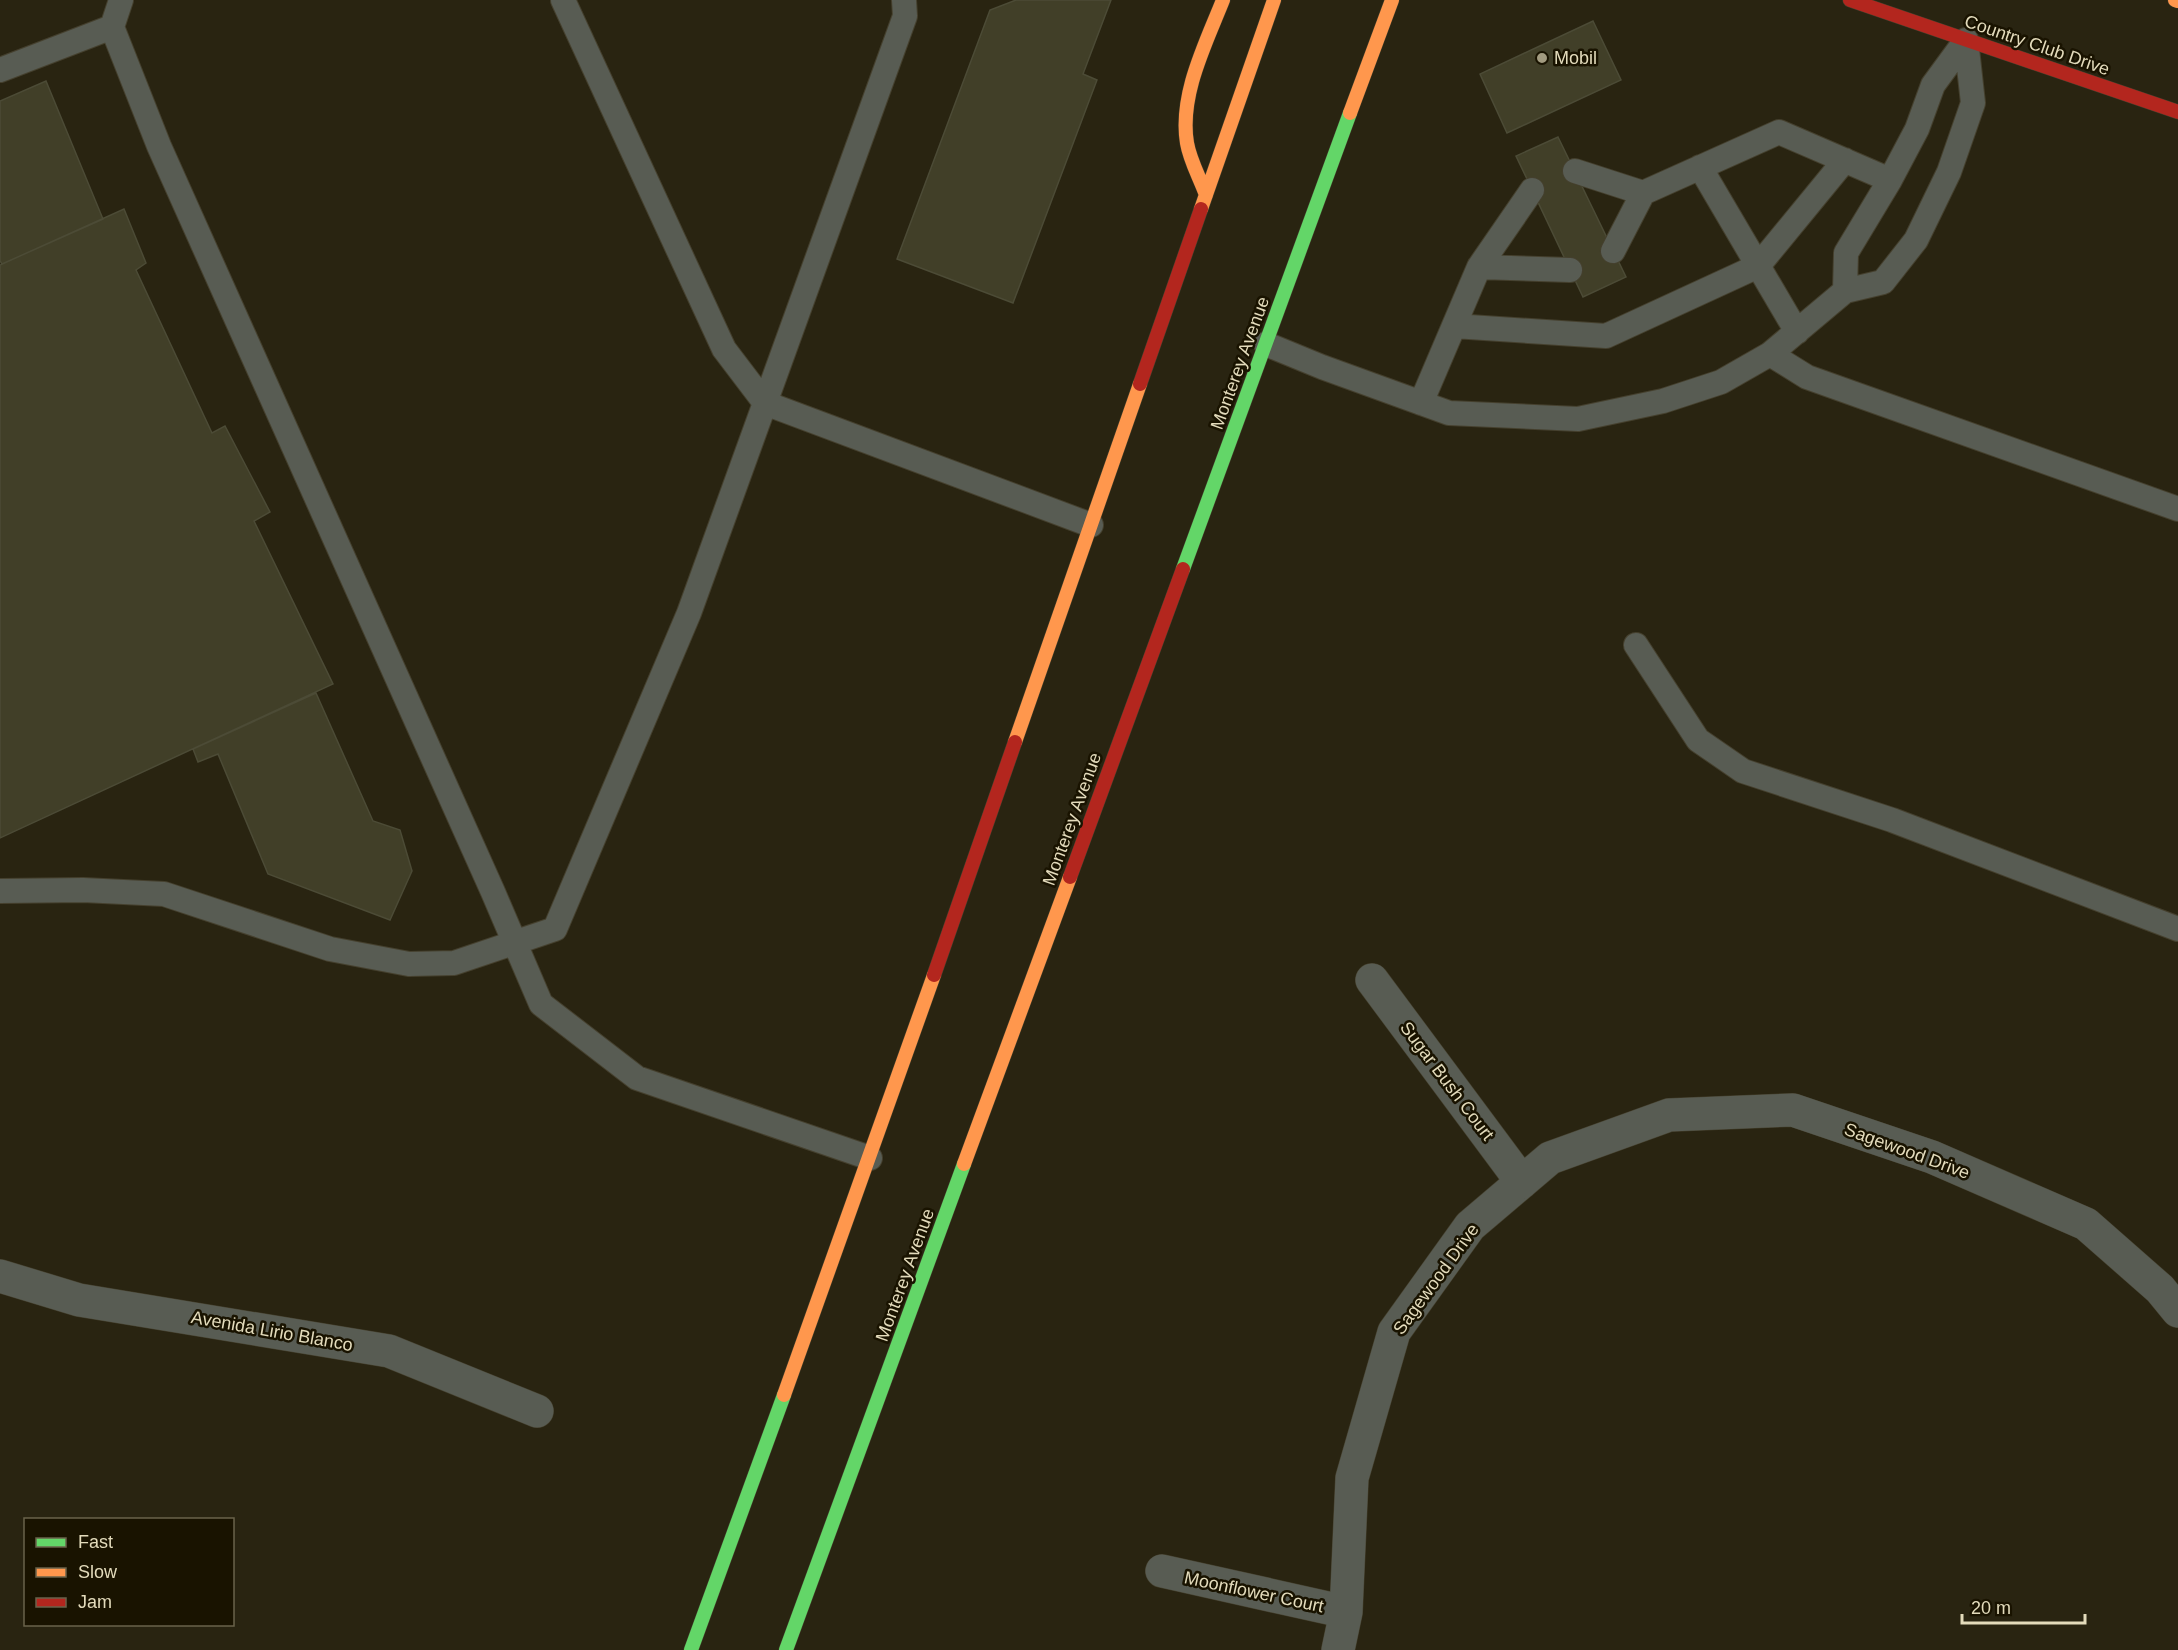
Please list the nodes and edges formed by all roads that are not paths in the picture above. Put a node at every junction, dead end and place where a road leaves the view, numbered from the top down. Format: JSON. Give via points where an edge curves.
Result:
{"nodes":[{"id":1,"x":121,"y":0,"type":"edge"},
{"id":2,"x":563,"y":0,"type":"edge"},
{"id":3,"x":904,"y":0,"type":"edge"},
{"id":4,"x":1223,"y":0,"type":"edge"},
{"id":5,"x":1274,"y":0,"type":"edge"},
{"id":6,"x":1392,"y":0,"type":"edge"},
{"id":7,"x":1850,"y":0,"type":"edge"},
{"id":8,"x":112,"y":27,"type":"junction"},
{"id":9,"x":1966,"y":40,"type":"junction"},
{"id":10,"x":0,"y":70,"type":"edge"},
{"id":11,"x":2178,"y":112,"type":"edge"},
{"id":12,"x":1845,"y":160,"type":"junction"},
{"id":13,"x":1700,"y":167,"type":"junction"},
{"id":14,"x":1575,"y":171,"type":"dead end"},
{"id":15,"x":1890,"y":180,"type":"junction"},
{"id":16,"x":1532,"y":190,"type":"dead end"},
{"id":17,"x":1643,"y":193,"type":"junction"},
{"id":18,"x":1206,"y":195,"type":"junction"},
{"id":19,"x":1612,"y":251,"type":"dead end"},
{"id":20,"x":1758,"y":266,"type":"junction"},
{"id":21,"x":1479,"y":267,"type":"junction"},
{"id":22,"x":1570,"y":270,"type":"dead end"},
{"id":23,"x":1845,"y":291,"type":"junction"},
{"id":24,"x":1454,"y":326,"type":"junction"},
{"id":25,"x":1797,"y":332,"type":"junction"},
{"id":26,"x":1266,"y":344,"type":"junction"},
{"id":27,"x":1770,"y":354,"type":"junction"},
{"id":28,"x":765,"y":403,"type":"junction"},
{"id":29,"x":1421,"y":403,"type":"junction"},
{"id":30,"x":2178,"y":509,"type":"edge"},
{"id":31,"x":1091,"y":525,"type":"junction"},
{"id":32,"x":1636,"y":645,"type":"dead end"},
{"id":33,"x":0,"y":891,"type":"edge"},
{"id":34,"x":2178,"y":929,"type":"edge"},
{"id":35,"x":514,"y":942,"type":"junction"},
{"id":36,"x":1372,"y":980,"type":"dead end"},
{"id":37,"x":870,"y":1158,"type":"junction"},
{"id":38,"x":1522,"y":1182,"type":"junction"},
{"id":39,"x":0,"y":1276,"type":"edge"},
{"id":40,"x":2178,"y":1311,"type":"edge"},
{"id":41,"x":537,"y":1411,"type":"dead end"},
{"id":42,"x":1162,"y":1571,"type":"dead end"},
{"id":43,"x":1346,"y":1612,"type":"junction"},
{"id":44,"x":691,"y":1650,"type":"edge"},
{"id":45,"x":786,"y":1650,"type":"edge"},
{"id":46,"x":1338,"y":1650,"type":"edge"}],
"edges":[{"from":1,"to":8,"type":"lane"},
{"from":2,"to":28,"type":"lane","via":[[724,349]]},
{"from":3,"to":28,"type":"lane","via":[[905,16]]},
{"from":4,"to":18,"type":"main road","via":[[1189,98],[1185,122],[1187,143]]},
{"from":5,"to":18,"type":"main road"},
{"from":6,"to":26,"type":"main road","name":"Monterey Avenue"},
{"from":7,"to":9,"type":"main road","name":"Country Club Drive"},
{"from":8,"to":10,"type":"lane"},
{"from":8,"to":35,"type":"lane","via":[[159,147]]},
{"from":9,"to":11,"type":"main road","name":"Country Club Drive"},
{"from":9,"to":15,"type":"lane","via":[[1933,85],[1917,129]]},
{"from":9,"to":23,"type":"lane","via":[[1972,102],[1949,172],[1916,240],[1883,282]]},
{"from":12,"to":13,"type":"lane","via":[[1779,132]]},
{"from":12,"to":15,"type":"lane"},
{"from":12,"to":20,"type":"lane"},
{"from":13,"to":17,"type":"lane"},
{"from":13,"to":20,"type":"lane"},
{"from":14,"to":17,"type":"lane"},
{"from":15,"to":23,"type":"lane","via":[[1846,253]]},
{"from":16,"to":21,"type":"lane"},
{"from":17,"to":19,"type":"lane"},
{"from":18,"to":31,"type":"main road"},
{"from":20,"to":24,"type":"lane","via":[[1606,336]]},
{"from":20,"to":25,"type":"lane"},
{"from":21,"to":22,"type":"lane"},
{"from":21,"to":24,"type":"lane"},
{"from":23,"to":25,"type":"lane"},
{"from":24,"to":29,"type":"lane"},
{"from":25,"to":27,"type":"lane"},
{"from":26,"to":29,"type":"lane"},
{"from":26,"to":45,"type":"main road","name":"Monterey Avenue"},
{"from":27,"to":29,"type":"lane","via":[[1713,385],[1663,401],[1578,419],[1449,412]]},
{"from":27,"to":30,"type":"lane","via":[[1807,377]]},
{"from":28,"to":31,"type":"lane"},
{"from":28,"to":35,"type":"lane","via":[[689,613],[555,929]]},
{"from":31,"to":37,"type":"main road"},
{"from":32,"to":34,"type":"lane","via":[[1698,740],[1743,771],[1892,820]]},
{"from":33,"to":35,"type":"lane","via":[[164,894],[330,949],[409,964],[454,963]]},
{"from":35,"to":37,"type":"lane","via":[[542,1004],[637,1078]]},
{"from":36,"to":38,"type":"street","name":"Sugar Bush Court"},
{"from":37,"to":44,"type":"main road"},
{"from":38,"to":40,"type":"street","name":"Sagewood Drive","via":[[1550,1158],[1669,1114],[1793,1110],[1932,1157],[2086,1224],[2160,1289]]},
{"from":38,"to":43,"type":"street","name":"Sagewood Drive","via":[[1470,1226],[1394,1332],[1352,1478]]},
{"from":39,"to":41,"type":"street","name":"Avenida Lirio Blanco","via":[[79,1300],[389,1351]]},
{"from":42,"to":43,"type":"street","name":"Moonflower Court"},
{"from":43,"to":46,"type":"street","name":"Sagewood Drive"}]}
